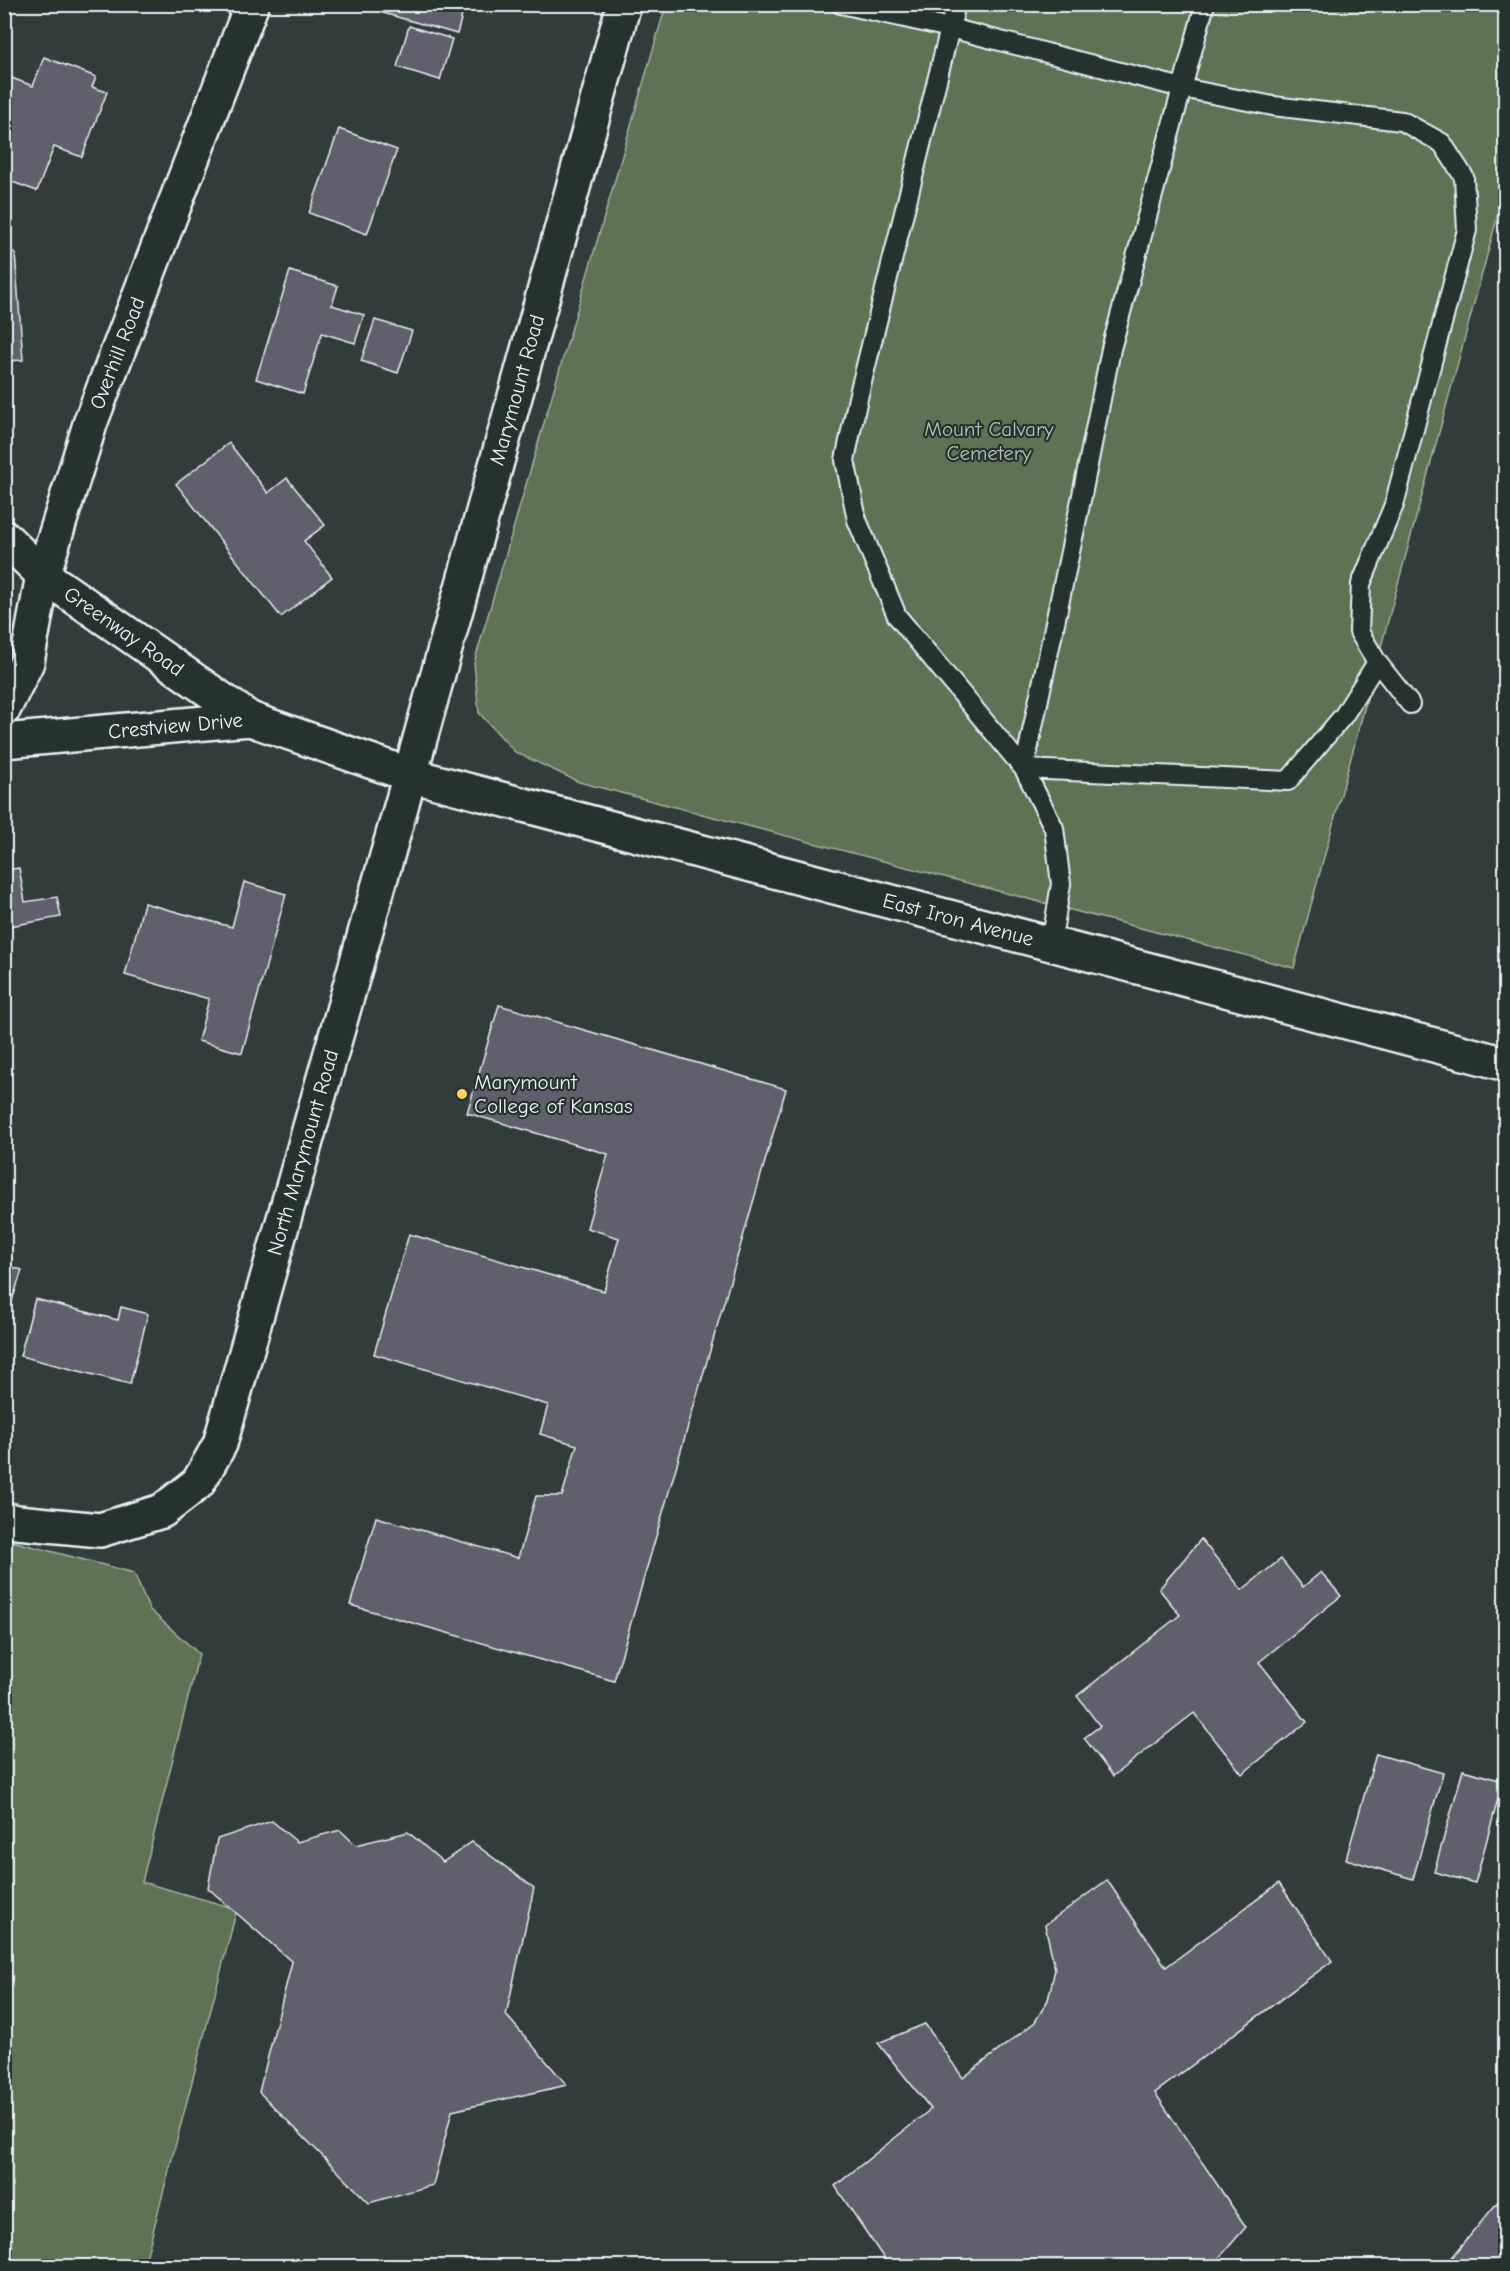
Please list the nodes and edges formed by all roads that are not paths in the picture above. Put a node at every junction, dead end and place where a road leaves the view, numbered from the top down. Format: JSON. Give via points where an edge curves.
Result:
{"nodes":[{"id":1,"x":252,"y":4,"type":"edge"},
{"id":2,"x":624,"y":4,"type":"edge"},
{"id":3,"x":841,"y":4,"type":"edge"},
{"id":4,"x":956,"y":4,"type":"edge"},
{"id":5,"x":1205,"y":4,"type":"edge"},
{"id":6,"x":950,"y":28,"type":"junction"},
{"id":7,"x":1182,"y":88,"type":"junction"},
{"id":8,"x":4,"y":537,"type":"edge"},
{"id":9,"x":43,"y":575,"type":"junction"},
{"id":10,"x":1377,"y":662,"type":"junction"},
{"id":11,"x":1410,"y":704,"type":"dead end"},
{"id":12,"x":4,"y":708,"type":"edge"},
{"id":13,"x":250,"y":719,"type":"junction"},
{"id":14,"x":4,"y":741,"type":"edge"},
{"id":15,"x":1024,"y":769,"type":"junction"},
{"id":16,"x":410,"y":775,"type":"junction"},
{"id":17,"x":1051,"y":944,"type":"junction"},
{"id":18,"x":1506,"y":1064,"type":"edge"},
{"id":19,"x":4,"y":1519,"type":"edge"}],
"edges":[{"from":1,"to":9,"type":"street","name":"Overhill Road","via":[[91,421]]},
{"from":2,"to":16,"type":"street","name":"Marymount Road"},
{"from":3,"to":6,"type":"lane"},
{"from":4,"to":6,"type":"lane"},
{"from":5,"to":7,"type":"lane"},
{"from":6,"to":7,"type":"lane"},
{"from":6,"to":15,"type":"lane","via":[[845,460],[857,520],[897,616]]},
{"from":7,"to":10,"type":"lane","via":[[1273,106],[1402,121],[1442,143],[1464,177],[1467,230],[1394,505],[1361,584],[1359,632]]},
{"from":7,"to":15,"type":"lane","via":[[1111,349]]},
{"from":8,"to":9,"type":"street","name":"Greenway Road"},
{"from":9,"to":12,"type":"street","name":"Overhill Road","via":[[27,662]]},
{"from":9,"to":13,"type":"street","name":"Greenway Road"},
{"from":10,"to":11,"type":"lane"},
{"from":10,"to":15,"type":"lane","via":[[1344,715],[1288,781]]},
{"from":13,"to":14,"type":"street","name":"Crestview Drive"},
{"from":13,"to":16,"type":"street","name":"Crestview Drive"},
{"from":15,"to":17,"type":"lane","via":[[1054,828],[1061,884]]},
{"from":16,"to":17,"type":"street","name":"East Iron Avenue"},
{"from":16,"to":19,"type":"street","name":"North Marymount Road","via":[[220,1444],[198,1483],[162,1511],[100,1530]]},
{"from":17,"to":18,"type":"street","name":"East Iron Avenue"}]}
